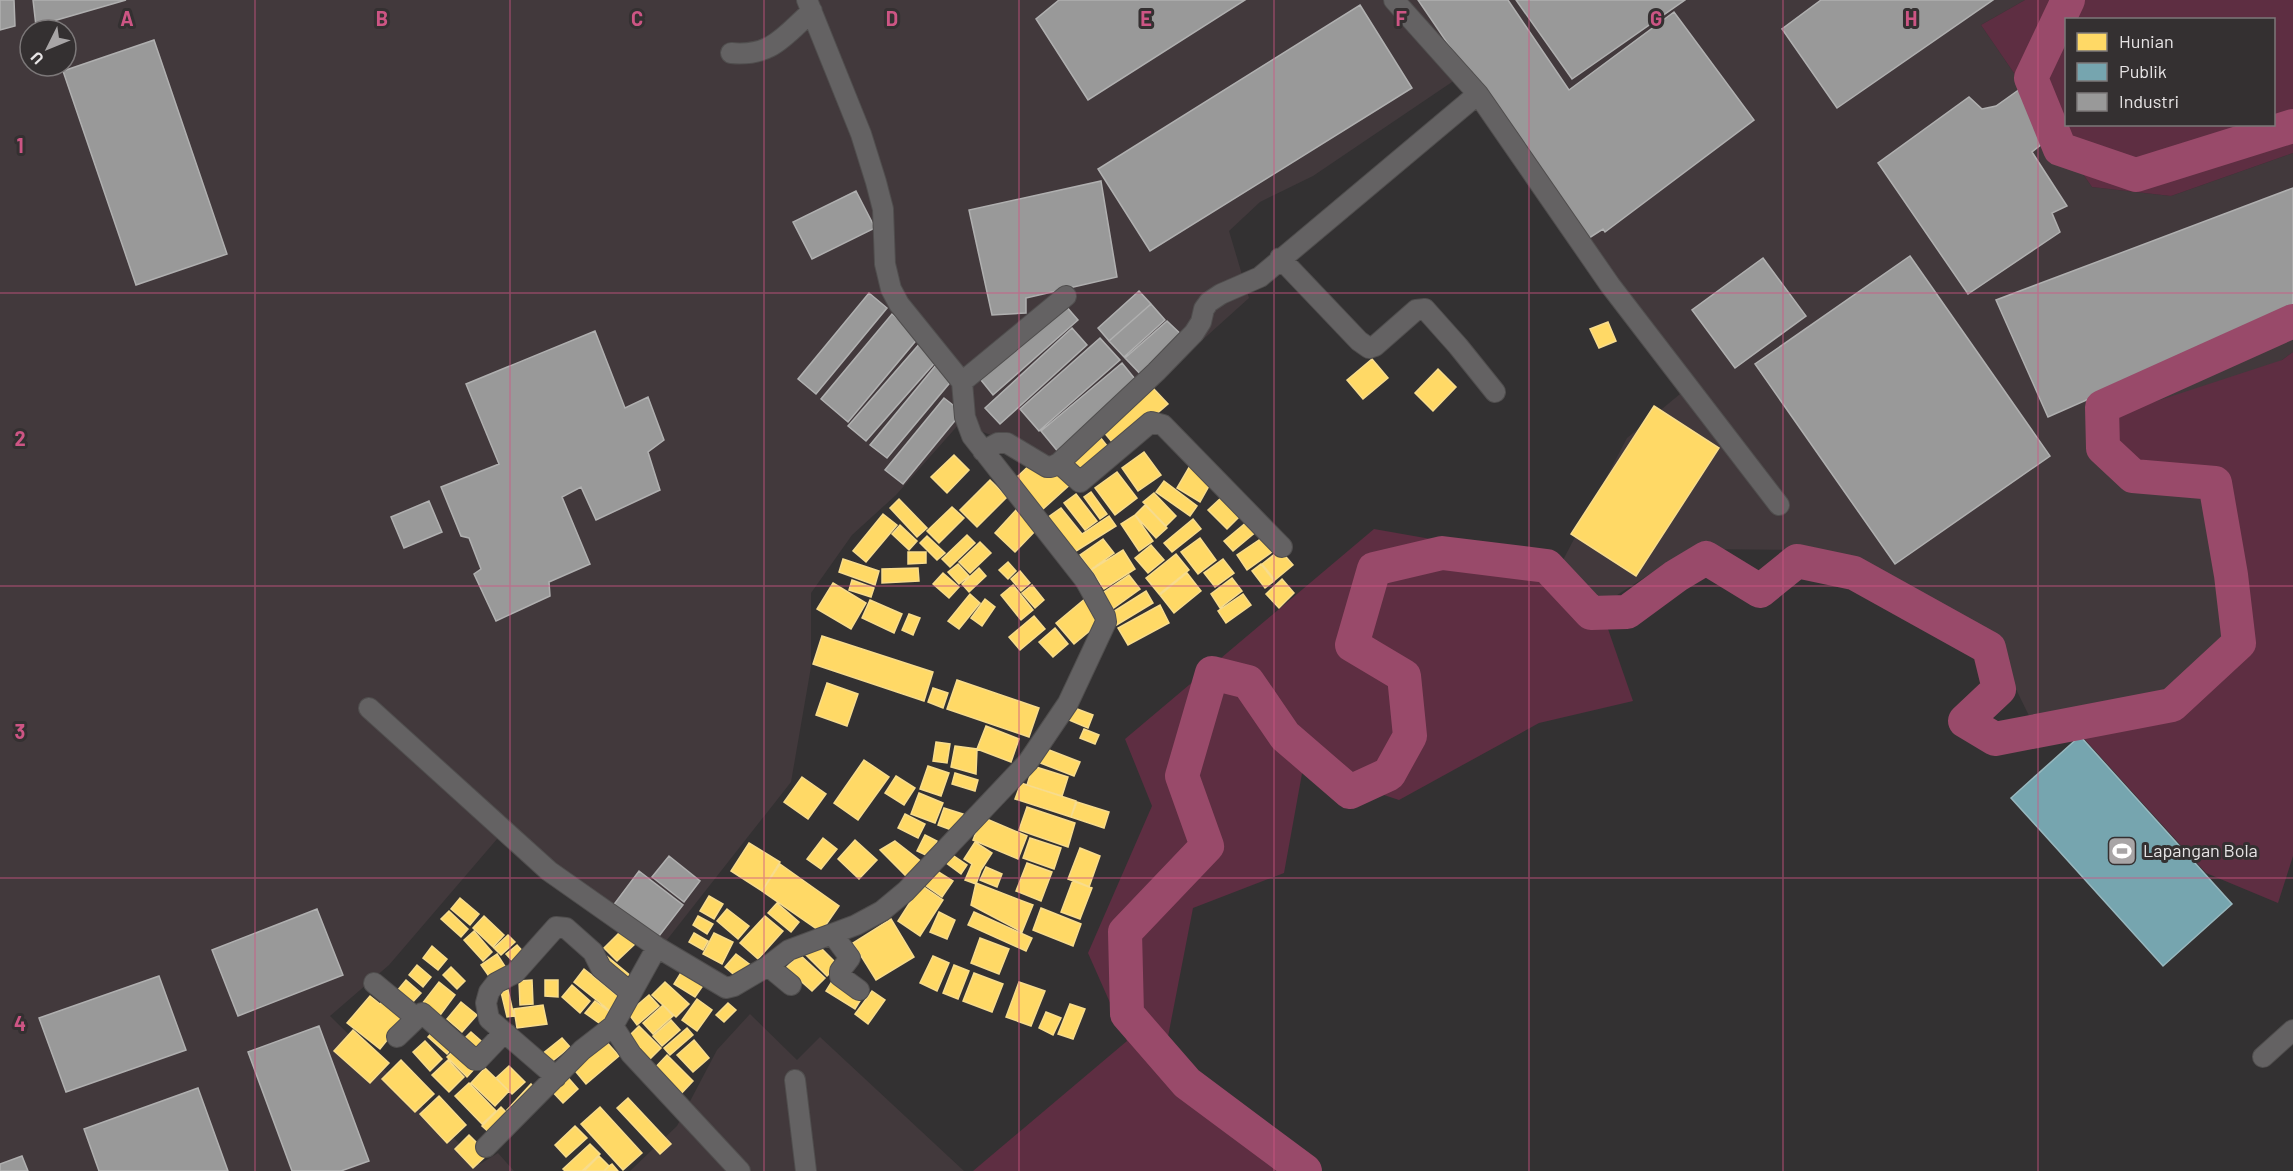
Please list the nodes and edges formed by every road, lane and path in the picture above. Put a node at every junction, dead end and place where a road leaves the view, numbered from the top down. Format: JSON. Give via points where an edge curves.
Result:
{"nodes":[{"id":1,"x":1394,"y":0,"type":"edge"},
{"id":2,"x":809,"y":5,"type":"edge"},
{"id":3,"x":731,"y":53,"type":"dead end"},
{"id":4,"x":1478,"y":94,"type":"junction"},
{"id":5,"x":1280,"y":258,"type":"junction"},
{"id":6,"x":1066,"y":296,"type":"dead end"},
{"id":7,"x":962,"y":382,"type":"junction"},
{"id":8,"x":1495,"y":392,"type":"dead end"},
{"id":9,"x":983,"y":451,"type":"junction"},
{"id":10,"x":1059,"y":463,"type":"junction"},
{"id":11,"x":1779,"y":505,"type":"dead end"},
{"id":12,"x":1282,"y":547,"type":"dead end"},
{"id":13,"x":369,"y":708,"type":"dead end"},
{"id":14,"x":832,"y":935,"type":"junction"},
{"id":15,"x":657,"y":947,"type":"junction"},
{"id":16,"x":768,"y":966,"type":"junction"},
{"id":17,"x":374,"y":983,"type":"dead end"},
{"id":18,"x":791,"y":985,"type":"dead end"},
{"id":19,"x":859,"y":990,"type":"dead end"},
{"id":20,"x":631,"y":993,"type":"junction"},
{"id":21,"x":415,"y":1017,"type":"junction"},
{"id":22,"x":613,"y":1026,"type":"junction"},
{"id":23,"x":2293,"y":1030,"type":"edge"},
{"id":24,"x":507,"y":1034,"type":"junction"},
{"id":25,"x":397,"y":1036,"type":"dead end"},
{"id":26,"x":2263,"y":1057,"type":"dead end"},
{"id":27,"x":556,"y":1077,"type":"junction"},
{"id":28,"x":795,"y":1080,"type":"dead end"},
{"id":29,"x":486,"y":1147,"type":"dead end"},
{"id":30,"x":740,"y":1171,"type":"edge"},
{"id":31,"x":806,"y":1171,"type":"edge"}],
"edges":[{"from":1,"to":4,"type":"street"},
{"from":2,"to":3,"type":"street","via":[[767,49],[754,54]]},
{"from":2,"to":7,"type":"street","via":[[876,182],[883,209],[885,264],[891,289],[903,310]]},
{"from":4,"to":5,"type":"street"},
{"from":4,"to":11,"type":"street","via":[[1610,285]]},
{"from":5,"to":8,"type":"street","via":[[1369,348],[1416,310],[1425,309]]},
{"from":5,"to":10,"type":"street","via":[[1260,277],[1209,302],[1194,333]]},
{"from":6,"to":7,"type":"street"},
{"from":7,"to":9,"type":"street","via":[[967,427]]},
{"from":9,"to":10,"type":"street","via":[[998,442],[1007,443],[1047,467]]},
{"from":9,"to":14,"type":"street","via":[[1085,580],[1106,622],[1068,704],[1028,762],[906,891],[882,911]]},
{"from":10,"to":12,"type":"street","via":[[1080,482],[1156,421]]},
{"from":13,"to":15,"type":"street","via":[[549,871]]},
{"from":14,"to":16,"type":"street","via":[[789,950]]},
{"from":14,"to":19,"type":"street","via":[[850,958],[840,976]]},
{"from":15,"to":16,"type":"street","via":[[726,988]]},
{"from":15,"to":20,"type":"street"},
{"from":16,"to":18,"type":"street"},
{"from":17,"to":21,"type":"street"},
{"from":20,"to":22,"type":"street"},
{"from":20,"to":24,"type":"street","via":[[601,968],[593,952],[566,928],[556,927],[515,973],[496,983],[489,992],[489,1019]]},
{"from":21,"to":24,"type":"street","via":[[424,1014],[475,1060]]},
{"from":21,"to":25,"type":"street"},
{"from":22,"to":27,"type":"street"},
{"from":22,"to":30,"type":"street","via":[[631,1054]]},
{"from":23,"to":26,"type":"street"},
{"from":24,"to":27,"type":"street"},
{"from":27,"to":29,"type":"street"},
{"from":28,"to":31,"type":"street"}]}
